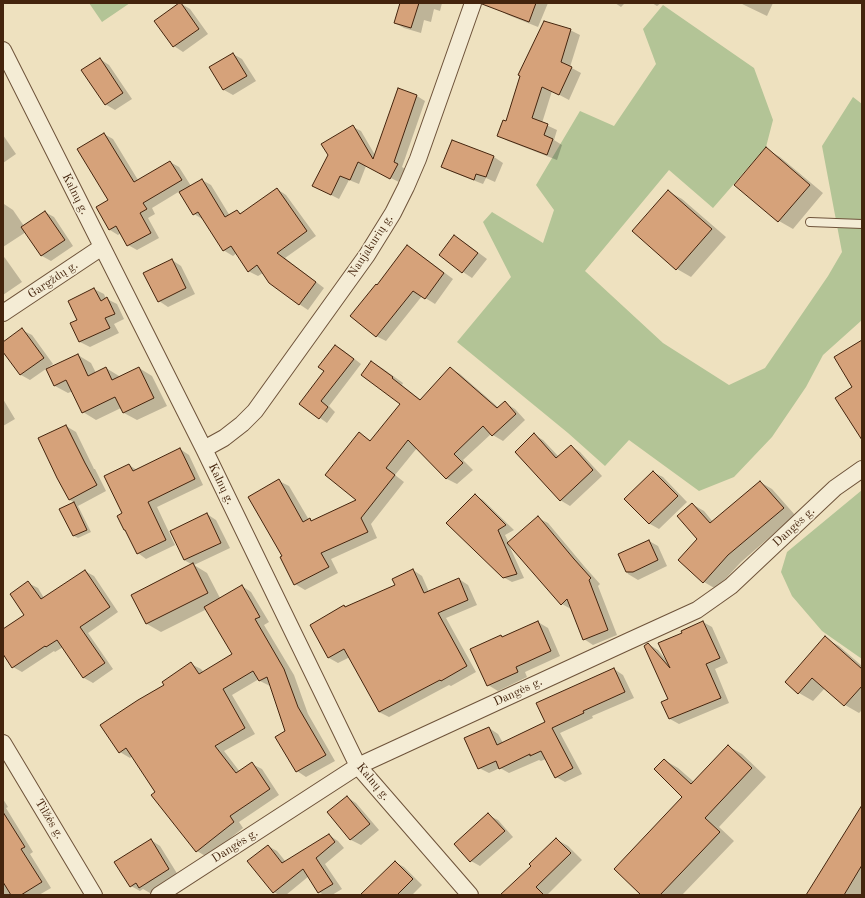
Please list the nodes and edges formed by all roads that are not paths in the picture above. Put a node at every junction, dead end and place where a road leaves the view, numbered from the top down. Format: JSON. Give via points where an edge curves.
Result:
{"nodes":[{"id":1,"x":473,"y":3,"type":"edge"},
{"id":2,"x":3,"y":50,"type":"edge"},
{"id":3,"x":810,"y":222,"type":"dead end"},
{"id":4,"x":862,"y":224,"type":"edge"},
{"id":5,"x":102,"y":247,"type":"junction"},
{"id":6,"x":3,"y":313,"type":"edge"},
{"id":7,"x":204,"y":449,"type":"junction"},
{"id":8,"x":862,"y":469,"type":"edge"},
{"id":9,"x":3,"y":743,"type":"edge"},
{"id":10,"x":358,"y":766,"type":"junction"},
{"id":11,"x":94,"y":895,"type":"edge"},
{"id":12,"x":159,"y":895,"type":"edge"},
{"id":13,"x":470,"y":895,"type":"edge"}],
"edges":[{"from":1,"to":7,"type":"street","name":"Naujakurių g.","via":[[418,159],[393,213],[367,255],[255,411],[224,438]]},
{"from":2,"to":5,"type":"street","name":"Kalnų g."},
{"from":3,"to":4,"type":"lane"},
{"from":5,"to":6,"type":"street","name":"Gargždų g."},
{"from":5,"to":7,"type":"street","name":"Kalnų g."},
{"from":7,"to":10,"type":"street","name":"Kalnų g."},
{"from":8,"to":10,"type":"street","name":"Dangės g.","via":[[835,488],[731,586],[697,610]]},
{"from":9,"to":11,"type":"street","name":"Tilžės g."},
{"from":10,"to":12,"type":"street","name":"Dangės g."},
{"from":10,"to":13,"type":"street","name":"Kalnų g."}]}
